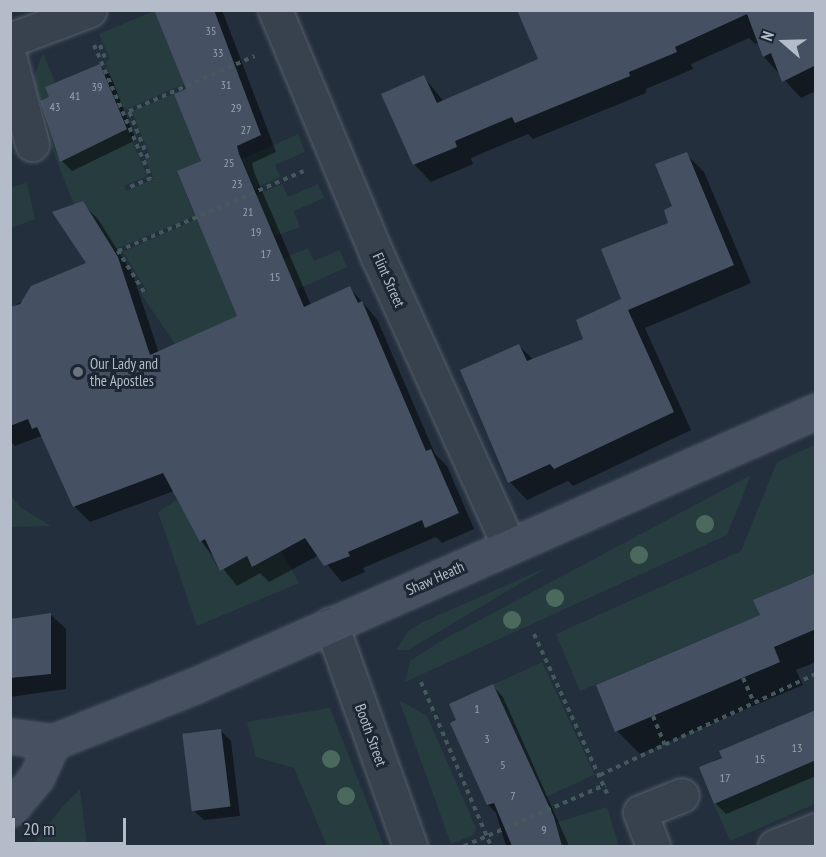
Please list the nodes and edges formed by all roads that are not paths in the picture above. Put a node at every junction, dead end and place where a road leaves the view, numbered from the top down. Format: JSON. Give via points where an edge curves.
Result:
{"nodes":[{"id":1,"x":275,"y":10,"type":"edge"},
{"id":2,"x":85,"y":12,"type":"edge"},
{"id":3,"x":10,"y":40,"type":"edge"},
{"id":4,"x":10,"y":59,"type":"edge"},
{"id":5,"x":32,"y":144,"type":"dead end"},
{"id":6,"x":816,"y":411,"type":"edge"},
{"id":7,"x":509,"y":546,"type":"junction"},
{"id":8,"x":331,"y":624,"type":"junction"},
{"id":9,"x":10,"y":736,"type":"edge"},
{"id":10,"x":53,"y":742,"type":"junction"},
{"id":11,"x":682,"y":795,"type":"dead end"},
{"id":12,"x":10,"y":809,"type":"edge"},
{"id":13,"x":816,"y":830,"type":"edge"},
{"id":14,"x":410,"y":846,"type":"edge"},
{"id":15,"x":653,"y":846,"type":"edge"},
{"id":16,"x":775,"y":846,"type":"edge"}],
"edges":[{"from":1,"to":7,"type":"street","name":"Flint Street"},
{"from":2,"to":3,"type":"street"},
{"from":4,"to":5,"type":"street"},
{"from":6,"to":7,"type":"main road","name":"Shaw Heath"},
{"from":7,"to":8,"type":"main road","name":"Shaw Heath"},
{"from":8,"to":10,"type":"main road","name":"Shaw Heath","via":[[212,678]]},
{"from":8,"to":14,"type":"street","name":"Booth Street"},
{"from":9,"to":10,"type":"main road","name":"Shaw Heath"},
{"from":10,"to":12,"type":"main road","via":[[36,778]]},
{"from":11,"to":15,"type":"street","via":[[640,812]]},
{"from":13,"to":16,"type":"street"}]}
